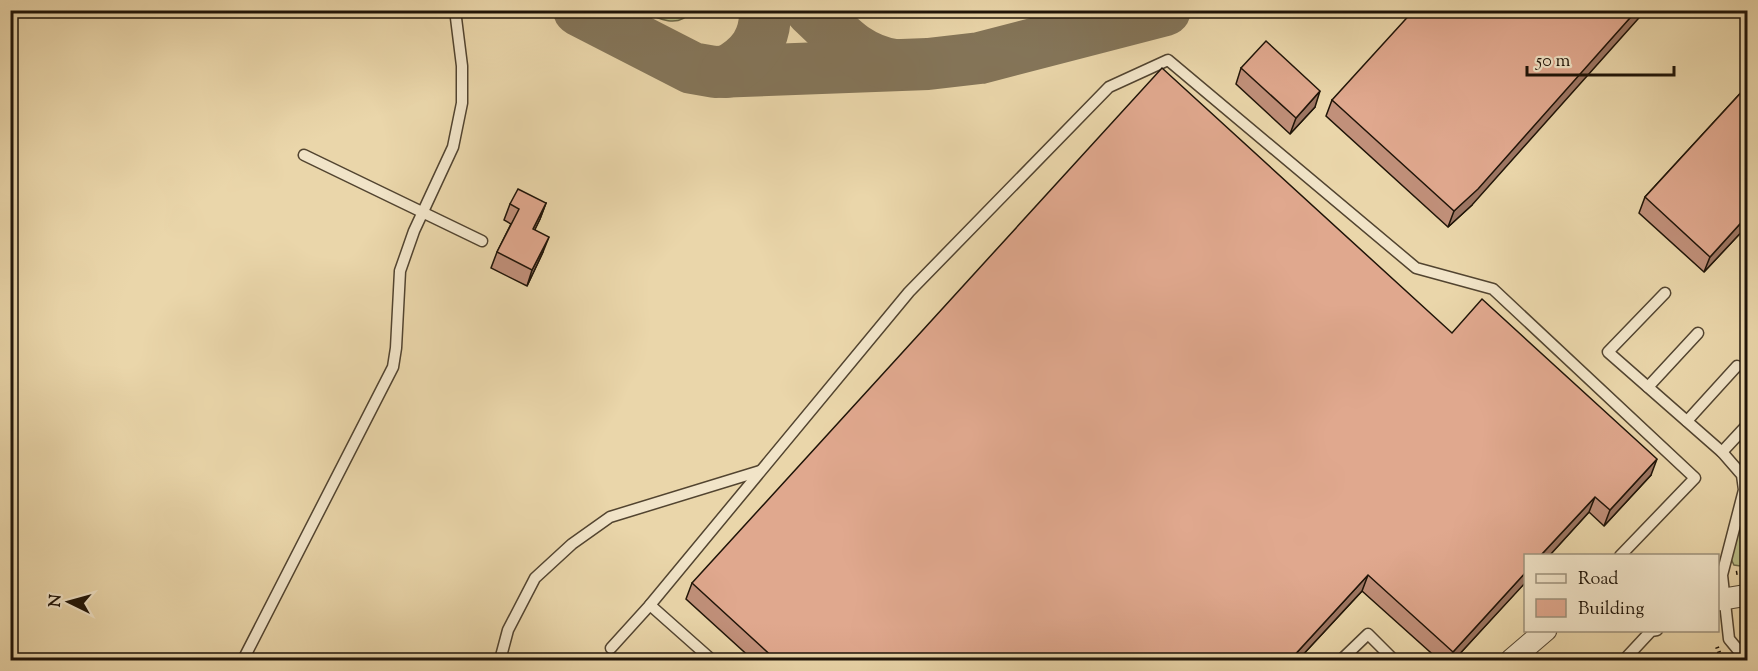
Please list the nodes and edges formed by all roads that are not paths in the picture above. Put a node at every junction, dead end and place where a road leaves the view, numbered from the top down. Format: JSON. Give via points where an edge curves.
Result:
{"nodes":[{"id":1,"x":455,"y":10,"type":"edge"},
{"id":2,"x":303,"y":155,"type":"dead end"},
{"id":3,"x":424,"y":213,"type":"junction"},
{"id":4,"x":482,"y":241,"type":"dead end"},
{"id":5,"x":1665,"y":293,"type":"dead end"},
{"id":6,"x":1698,"y":333,"type":"dead end"},
{"id":7,"x":1737,"y":366,"type":"dead end"},
{"id":8,"x":1648,"y":387,"type":"junction"},
{"id":9,"x":1687,"y":421,"type":"junction"},
{"id":10,"x":1748,"y":424,"type":"edge"},
{"id":11,"x":1722,"y":452,"type":"junction"},
{"id":12,"x":760,"y":471,"type":"junction"},
{"id":13,"x":1621,"y":554,"type":"edge"},
{"id":14,"x":1748,"y":595,"type":"edge"},
{"id":15,"x":650,"y":604,"type":"junction"},
{"id":16,"x":1721,"y":610,"type":"edge"},
{"id":17,"x":1544,"y":632,"type":"edge"},
{"id":18,"x":1651,"y":632,"type":"edge"},
{"id":19,"x":611,"y":648,"type":"dead end"},
{"id":20,"x":1748,"y":658,"type":"edge"},
{"id":21,"x":243,"y":660,"type":"edge"},
{"id":22,"x":500,"y":660,"type":"edge"},
{"id":23,"x":712,"y":660,"type":"edge"},
{"id":24,"x":1341,"y":660,"type":"edge"},
{"id":25,"x":1394,"y":660,"type":"edge"},
{"id":26,"x":1511,"y":660,"type":"edge"},
{"id":27,"x":1624,"y":660,"type":"edge"}],
"edges":[{"from":1,"to":3,"type":"lane","via":[[462,103],[453,147]]},
{"from":2,"to":3,"type":"lane"},
{"from":3,"to":4,"type":"lane"},
{"from":3,"to":21,"type":"lane","via":[[400,271],[393,367]]},
{"from":5,"to":8,"type":"lane","via":[[1608,352]]},
{"from":6,"to":8,"type":"lane"},
{"from":7,"to":9,"type":"lane"},
{"from":8,"to":9,"type":"lane"},
{"from":9,"to":11,"type":"lane"},
{"from":10,"to":11,"type":"lane"},
{"from":11,"to":16,"type":"lane","via":[[1742,475],[1744,490],[1722,575]]},
{"from":12,"to":13,"type":"lane","via":[[909,292],[1109,87],[1168,60],[1416,268],[1493,289],[1695,478]]},
{"from":12,"to":15,"type":"lane"},
{"from":12,"to":22,"type":"lane","via":[[610,517],[572,544],[535,578],[508,630]]},
{"from":14,"to":16,"type":"street"},
{"from":15,"to":19,"type":"lane"},
{"from":15,"to":23,"type":"lane"},
{"from":16,"to":20,"type":"lane","via":[[1728,639]]},
{"from":17,"to":26,"type":"street"},
{"from":18,"to":27,"type":"lane"},
{"from":24,"to":25,"type":"lane","via":[[1368,634]]}]}
